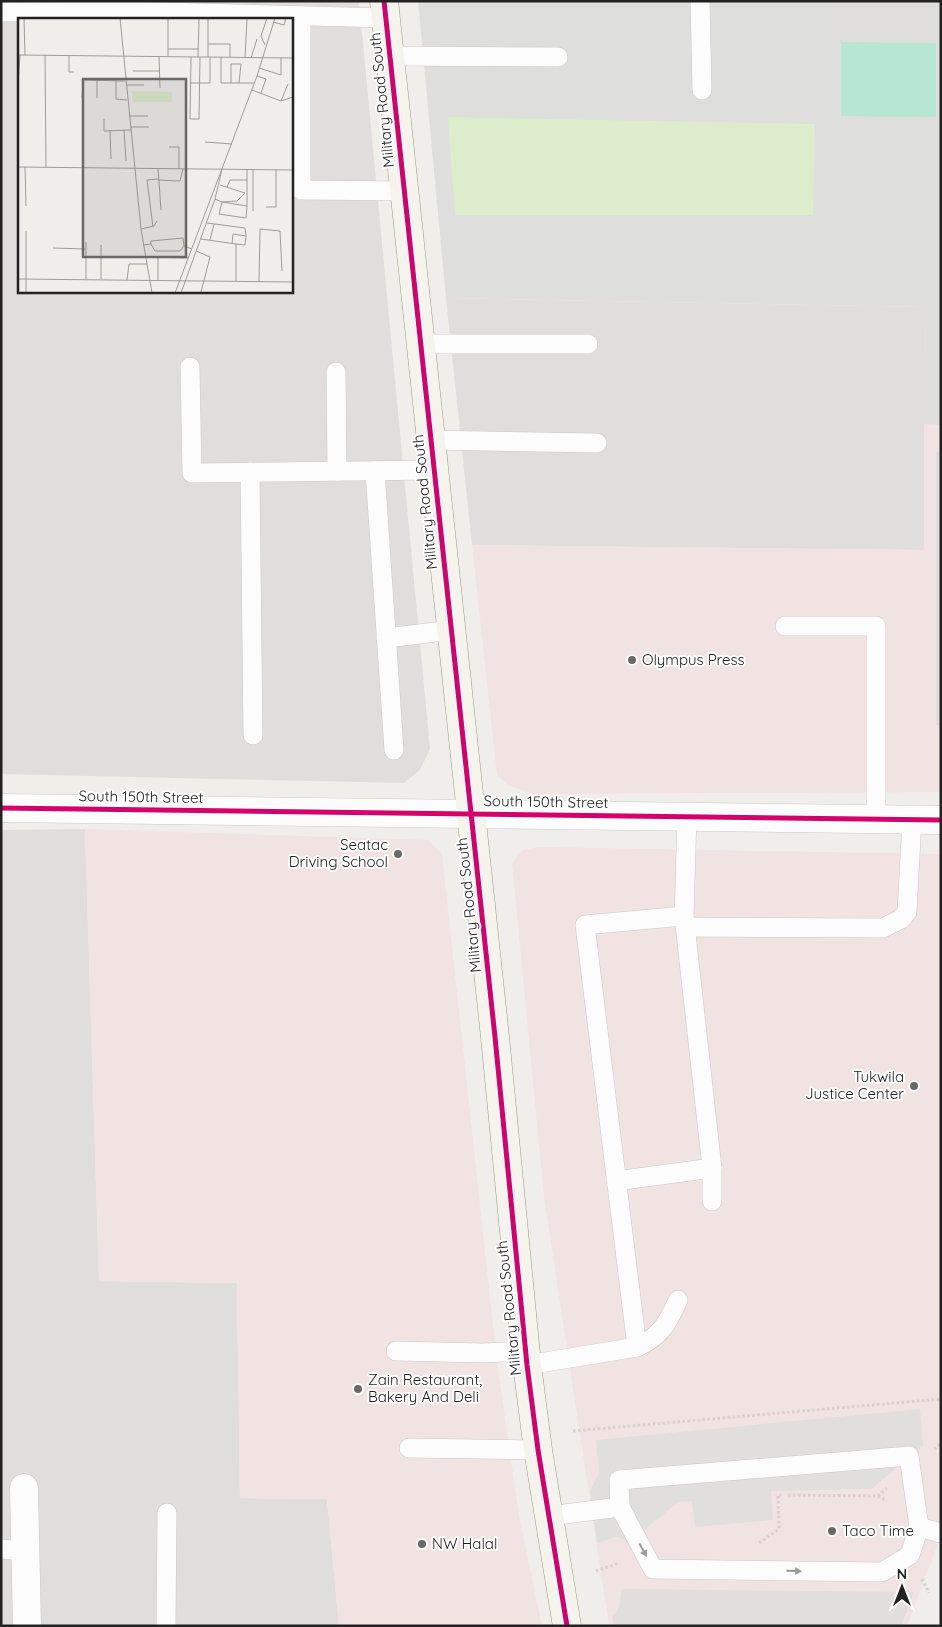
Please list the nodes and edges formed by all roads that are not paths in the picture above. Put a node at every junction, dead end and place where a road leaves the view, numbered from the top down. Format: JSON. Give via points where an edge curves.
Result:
{"nodes":[{"id":1,"x":700,"y":1,"type":"edge"},
{"id":2,"x":385,"y":10,"type":"edge"},
{"id":3,"x":1,"y":12,"type":"edge"},
{"id":4,"x":126,"y":15,"type":"edge"},
{"id":5,"x":301,"y":16,"type":"junction"},
{"id":6,"x":390,"y":56,"type":"junction"},
{"id":7,"x":558,"y":57,"type":"dead end"},
{"id":8,"x":702,"y":90,"type":"dead end"},
{"id":9,"x":404,"y":191,"type":"junction"},
{"id":10,"x":421,"y":344,"type":"junction"},
{"id":11,"x":588,"y":344,"type":"dead end"},
{"id":12,"x":190,"y":366,"type":"dead end"},
{"id":13,"x":336,"y":372,"type":"dead end"},
{"id":14,"x":431,"y":440,"type":"junction"},
{"id":15,"x":597,"y":443,"type":"dead end"},
{"id":16,"x":434,"y":470,"type":"junction"},
{"id":17,"x":337,"y":471,"type":"junction"},
{"id":18,"x":376,"y":471,"type":"junction"},
{"id":19,"x":250,"y":472,"type":"junction"},
{"id":20,"x":785,"y":626,"type":"dead end"},
{"id":21,"x":452,"y":630,"type":"junction"},
{"id":22,"x":386,"y":638,"type":"junction"},
{"id":23,"x":253,"y":735,"type":"dead end"},
{"id":24,"x":394,"y":750,"type":"dead end"},
{"id":25,"x":1,"y":808,"type":"edge"},
{"id":26,"x":471,"y":814,"type":"junction"},
{"id":27,"x":686,"y":816,"type":"junction"},
{"id":28,"x":876,"y":819,"type":"junction"},
{"id":29,"x":912,"y":820,"type":"junction"},
{"id":30,"x":941,"y":820,"type":"edge"},
{"id":31,"x":685,"y":921,"type":"junction"},
{"id":32,"x":712,"y":1168,"type":"junction"},
{"id":33,"x":616,"y":1180,"type":"junction"},
{"id":34,"x":712,"y":1201,"type":"dead end"},
{"id":35,"x":678,"y":1300,"type":"dead end"},
{"id":36,"x":637,"y":1347,"type":"junction"},
{"id":37,"x":396,"y":1351,"type":"dead end"},
{"id":38,"x":526,"y":1358,"type":"junction"},
{"id":39,"x":409,"y":1448,"type":"dead end"},
{"id":40,"x":538,"y":1450,"type":"junction"},
{"id":41,"x":24,"y":1488,"type":"dead end"},
{"id":42,"x":620,"y":1507,"type":"junction"},
{"id":43,"x":167,"y":1513,"type":"dead end"},
{"id":44,"x":549,"y":1516,"type":"junction"},
{"id":45,"x":920,"y":1527,"type":"junction"},
{"id":46,"x":941,"y":1533,"type":"edge"},
{"id":47,"x":14,"y":1550,"type":"edge"},
{"id":48,"x":28,"y":1626,"type":"edge"},
{"id":49,"x":166,"y":1626,"type":"edge"},
{"id":50,"x":567,"y":1626,"type":"edge"}],
"edges":[{"from":1,"to":8,"type":"lane"},
{"from":2,"to":5,"type":"lane"},
{"from":2,"to":6,"type":"street","name":"Military Road South"},
{"from":3,"to":4,"type":"lane"},
{"from":4,"to":5,"type":"lane"},
{"from":5,"to":9,"type":"lane","via":[[301,190]]},
{"from":6,"to":7,"type":"lane"},
{"from":6,"to":9,"type":"street","name":"Military Road South"},
{"from":9,"to":10,"type":"street","name":"Military Road South"},
{"from":10,"to":11,"type":"lane"},
{"from":10,"to":14,"type":"street","name":"Military Road South"},
{"from":12,"to":19,"type":"lane","via":[[192,474]]},
{"from":13,"to":17,"type":"lane"},
{"from":14,"to":15,"type":"lane"},
{"from":14,"to":16,"type":"street","name":"Military Road South"},
{"from":16,"to":18,"type":"lane"},
{"from":16,"to":21,"type":"street","name":"Military Road South"},
{"from":17,"to":18,"type":"lane"},
{"from":17,"to":19,"type":"lane"},
{"from":18,"to":22,"type":"lane"},
{"from":19,"to":23,"type":"lane"},
{"from":20,"to":28,"type":"lane","via":[[876,626]]},
{"from":21,"to":22,"type":"lane"},
{"from":21,"to":26,"type":"street","name":"Military Road South"},
{"from":22,"to":24,"type":"lane"},
{"from":25,"to":26,"type":"street","name":"South 150th Street"},
{"from":26,"to":27,"type":"street","name":"South 150th Street"},
{"from":26,"to":38,"type":"street","name":"Military Road South"},
{"from":27,"to":28,"type":"street","name":"South 150th Street"},
{"from":27,"to":31,"type":"lane"},
{"from":28,"to":29,"type":"street","name":"South 150th Street"},
{"from":29,"to":30,"type":"street","name":"South 150th Street"},
{"from":29,"to":31,"type":"lane","via":[[907,912],[883,928]]},
{"from":31,"to":32,"type":"lane"},
{"from":31,"to":33,"type":"lane","via":[[585,925]]},
{"from":32,"to":33,"type":"lane"},
{"from":32,"to":34,"type":"lane"},
{"from":33,"to":36,"type":"lane"},
{"from":35,"to":36,"type":"lane","via":[[669,1321],[659,1333]]},
{"from":36,"to":38,"type":"lane"},
{"from":37,"to":38,"type":"lane","via":[[483,1353]]},
{"from":38,"to":40,"type":"street","name":"Military Road South"},
{"from":39,"to":40,"type":"lane"},
{"from":40,"to":44,"type":"street","name":"Military Road South"},
{"from":41,"to":47,"type":"street"},
{"from":42,"to":44,"type":"lane"},
{"from":42,"to":45,"type":"lane","one_way":true,"via":[[653,1569],[882,1572],[910,1555]]},
{"from":42,"to":45,"type":"lane","via":[[619,1480],[909,1456]]},
{"from":43,"to":49,"type":"lane"},
{"from":44,"to":50,"type":"street","name":"Military Road South"},
{"from":45,"to":46,"type":"lane"},
{"from":47,"to":48,"type":"street"}]}
